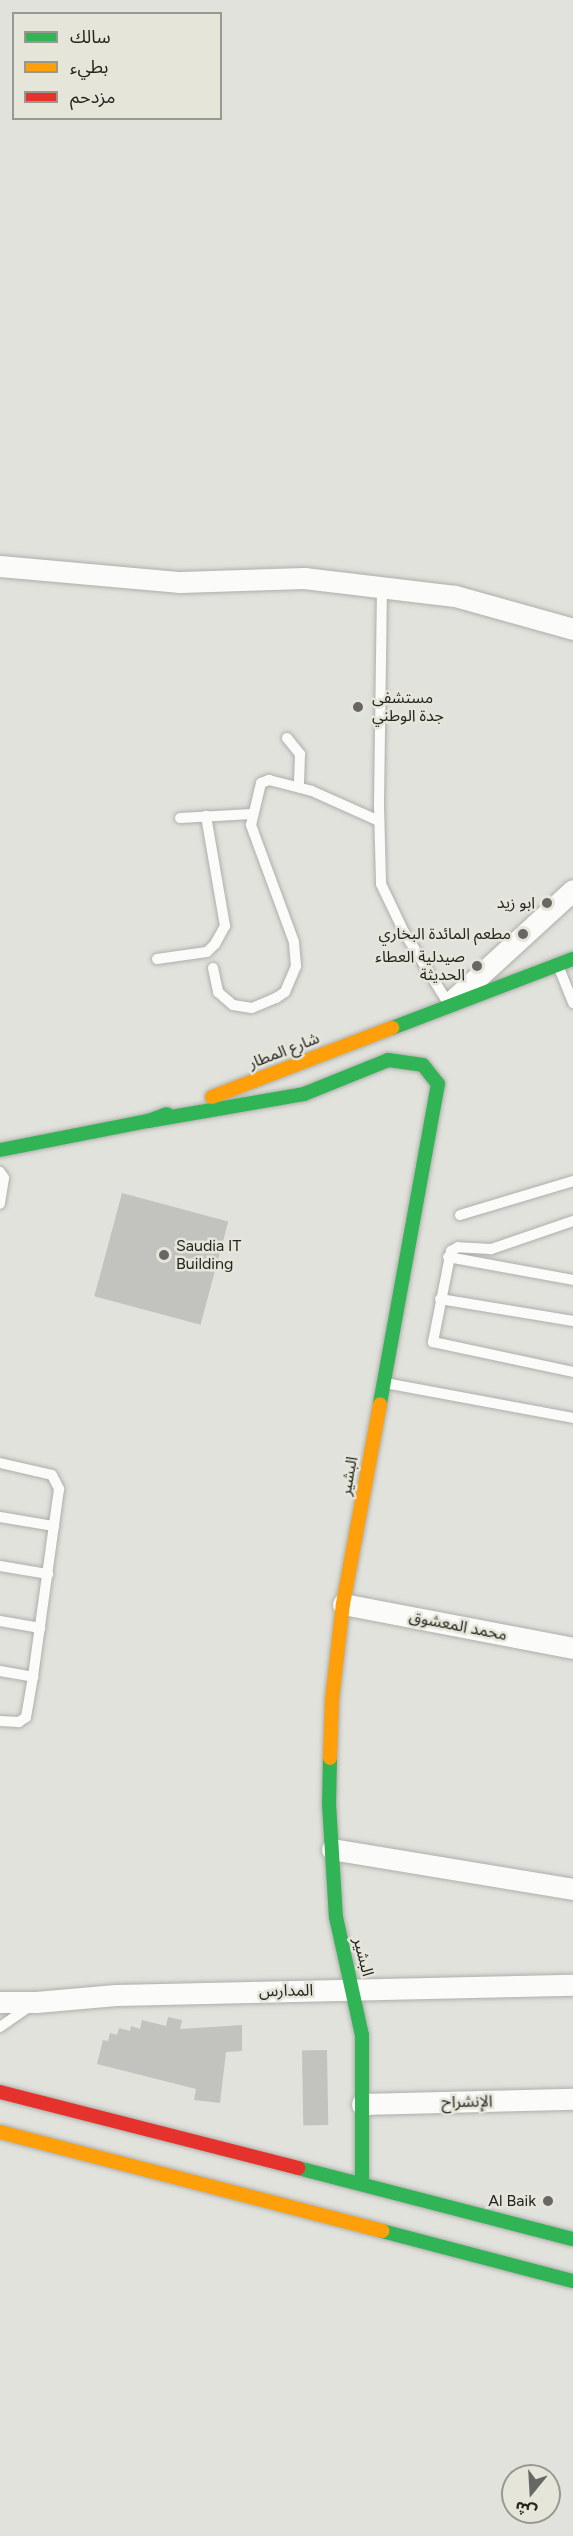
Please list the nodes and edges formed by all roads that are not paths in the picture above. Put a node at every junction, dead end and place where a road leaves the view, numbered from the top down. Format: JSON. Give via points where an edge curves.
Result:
{"nodes":[{"id":1,"x":0,"y":566,"type":"edge"},
{"id":2,"x":382,"y":587,"type":"junction"},
{"id":3,"x":573,"y":629,"type":"edge"},
{"id":4,"x":287,"y":738,"type":"dead end"},
{"id":5,"x":298,"y":787,"type":"junction"},
{"id":6,"x":252,"y":814,"type":"junction"},
{"id":7,"x":206,"y":816,"type":"junction"},
{"id":8,"x":180,"y":818,"type":"dead end"},
{"id":9,"x":379,"y":821,"type":"junction"},
{"id":10,"x":573,"y":890,"type":"edge"},
{"id":11,"x":157,"y":959,"type":"dead end"},
{"id":12,"x":573,"y":959,"type":"edge"},
{"id":13,"x":558,"y":965,"type":"junction"},
{"id":14,"x":213,"y":968,"type":"dead end"},
{"id":15,"x":573,"y":1003,"type":"edge"},
{"id":16,"x":446,"y":1006,"type":"junction"},
{"id":17,"x":148,"y":1121,"type":"junction"},
{"id":18,"x":0,"y":1150,"type":"edge"},
{"id":19,"x":0,"y":1172,"type":"edge"},
{"id":20,"x":573,"y":1181,"type":"edge"},
{"id":21,"x":0,"y":1204,"type":"edge"},
{"id":22,"x":460,"y":1215,"type":"dead end"},
{"id":23,"x":573,"y":1221,"type":"edge"},
{"id":24,"x":448,"y":1257,"type":"junction"},
{"id":25,"x":573,"y":1280,"type":"edge"},
{"id":26,"x":440,"y":1299,"type":"junction"},
{"id":27,"x":573,"y":1322,"type":"edge"},
{"id":28,"x":573,"y":1372,"type":"edge"},
{"id":29,"x":383,"y":1383,"type":"junction"},
{"id":30,"x":573,"y":1418,"type":"edge"},
{"id":31,"x":0,"y":1463,"type":"edge"},
{"id":32,"x":0,"y":1517,"type":"edge"},
{"id":33,"x":54,"y":1526,"type":"junction"},
{"id":34,"x":0,"y":1566,"type":"edge"},
{"id":35,"x":48,"y":1574,"type":"junction"},
{"id":36,"x":343,"y":1604,"type":"junction"},
{"id":37,"x":0,"y":1621,"type":"edge"},
{"id":38,"x":40,"y":1628,"type":"junction"},
{"id":39,"x":573,"y":1648,"type":"edge"},
{"id":40,"x":0,"y":1671,"type":"edge"},
{"id":41,"x":33,"y":1677,"type":"junction"},
{"id":42,"x":0,"y":1720,"type":"edge"},
{"id":43,"x":332,"y":1849,"type":"junction"},
{"id":44,"x":573,"y":1889,"type":"edge"},
{"id":45,"x":573,"y":1985,"type":"edge"},
{"id":46,"x":354,"y":1990,"type":"junction"},
{"id":47,"x":0,"y":2002,"type":"edge"},
{"id":48,"x":36,"y":2002,"type":"junction"},
{"id":49,"x":0,"y":2027,"type":"edge"},
{"id":50,"x":0,"y":2092,"type":"edge"},
{"id":51,"x":573,"y":2099,"type":"edge"},
{"id":52,"x":362,"y":2104,"type":"junction"},
{"id":53,"x":0,"y":2132,"type":"edge"},
{"id":54,"x":362,"y":2184,"type":"junction"},
{"id":55,"x":573,"y":2239,"type":"edge"},
{"id":56,"x":573,"y":2282,"type":"edge"}],
"edges":[{"from":1,"to":2,"type":"street","via":[[180,582],[304,578]]},
{"from":2,"to":3,"type":"street","via":[[455,596]]},
{"from":2,"to":9,"type":"lane"},
{"from":4,"to":5,"type":"lane","via":[[300,754]]},
{"from":5,"to":6,"type":"lane","via":[[264,781],[259,785]]},
{"from":5,"to":9,"type":"lane"},
{"from":6,"to":7,"type":"lane"},
{"from":6,"to":14,"type":"lane","via":[[251,825],[294,942],[296,966],[285,992],[252,1008],[233,1005],[218,992]]},
{"from":7,"to":8,"type":"lane"},
{"from":7,"to":11,"type":"lane","via":[[225,926],[207,952]]},
{"from":9,"to":16,"type":"lane","via":[[382,891]]},
{"from":10,"to":16,"type":"street"},
{"from":12,"to":13,"type":"main road","name":"شارع المطار"},
{"from":13,"to":15,"type":"lane"},
{"from":13,"to":16,"type":"main road","name":"شارع المطار"},
{"from":16,"to":17,"type":"main road","name":"شارع المطار"},
{"from":17,"to":18,"type":"main road","name":"شارع المطار"},
{"from":17,"to":29,"type":"main road","name":"البشير","via":[[304,1094],[388,1060],[423,1065],[438,1084]]},
{"from":19,"to":21,"type":"lane","via":[[4,1178]]},
{"from":20,"to":22,"type":"lane"},
{"from":23,"to":24,"type":"lane","via":[[491,1249],[458,1247]]},
{"from":24,"to":25,"type":"lane"},
{"from":24,"to":26,"type":"lane"},
{"from":26,"to":27,"type":"lane"},
{"from":26,"to":28,"type":"lane","via":[[434,1343]]},
{"from":29,"to":30,"type":"lane"},
{"from":29,"to":36,"type":"main road","name":"البشير"},
{"from":31,"to":33,"type":"lane","via":[[52,1474],[59,1490]]},
{"from":32,"to":33,"type":"lane"},
{"from":33,"to":35,"type":"lane"},
{"from":34,"to":35,"type":"lane"},
{"from":35,"to":38,"type":"lane"},
{"from":36,"to":39,"type":"street","name":"محمد المعشوق"},
{"from":36,"to":43,"type":"main road","name":"البشير","via":[[332,1700],[328,1804]]},
{"from":37,"to":38,"type":"lane"},
{"from":38,"to":41,"type":"lane"},
{"from":40,"to":41,"type":"lane"},
{"from":41,"to":42,"type":"lane","via":[[26,1717],[19,1722]]},
{"from":43,"to":44,"type":"street"},
{"from":43,"to":46,"type":"main road","name":"البشير","via":[[336,1917]]},
{"from":45,"to":46,"type":"street","name":"المدارس"},
{"from":46,"to":48,"type":"street","name":"المدارس","via":[[116,1995]]},
{"from":46,"to":52,"type":"main road","name":"البشير","via":[[362,2035]]},
{"from":47,"to":48,"type":"street","name":"المدارس"},
{"from":48,"to":49,"type":"lane"},
{"from":50,"to":54,"type":"main road"},
{"from":51,"to":52,"type":"street","name":"الإنشراح"},
{"from":52,"to":54,"type":"main road","name":"البشير"},
{"from":53,"to":56,"type":"main road"},
{"from":54,"to":55,"type":"main road"}]}
